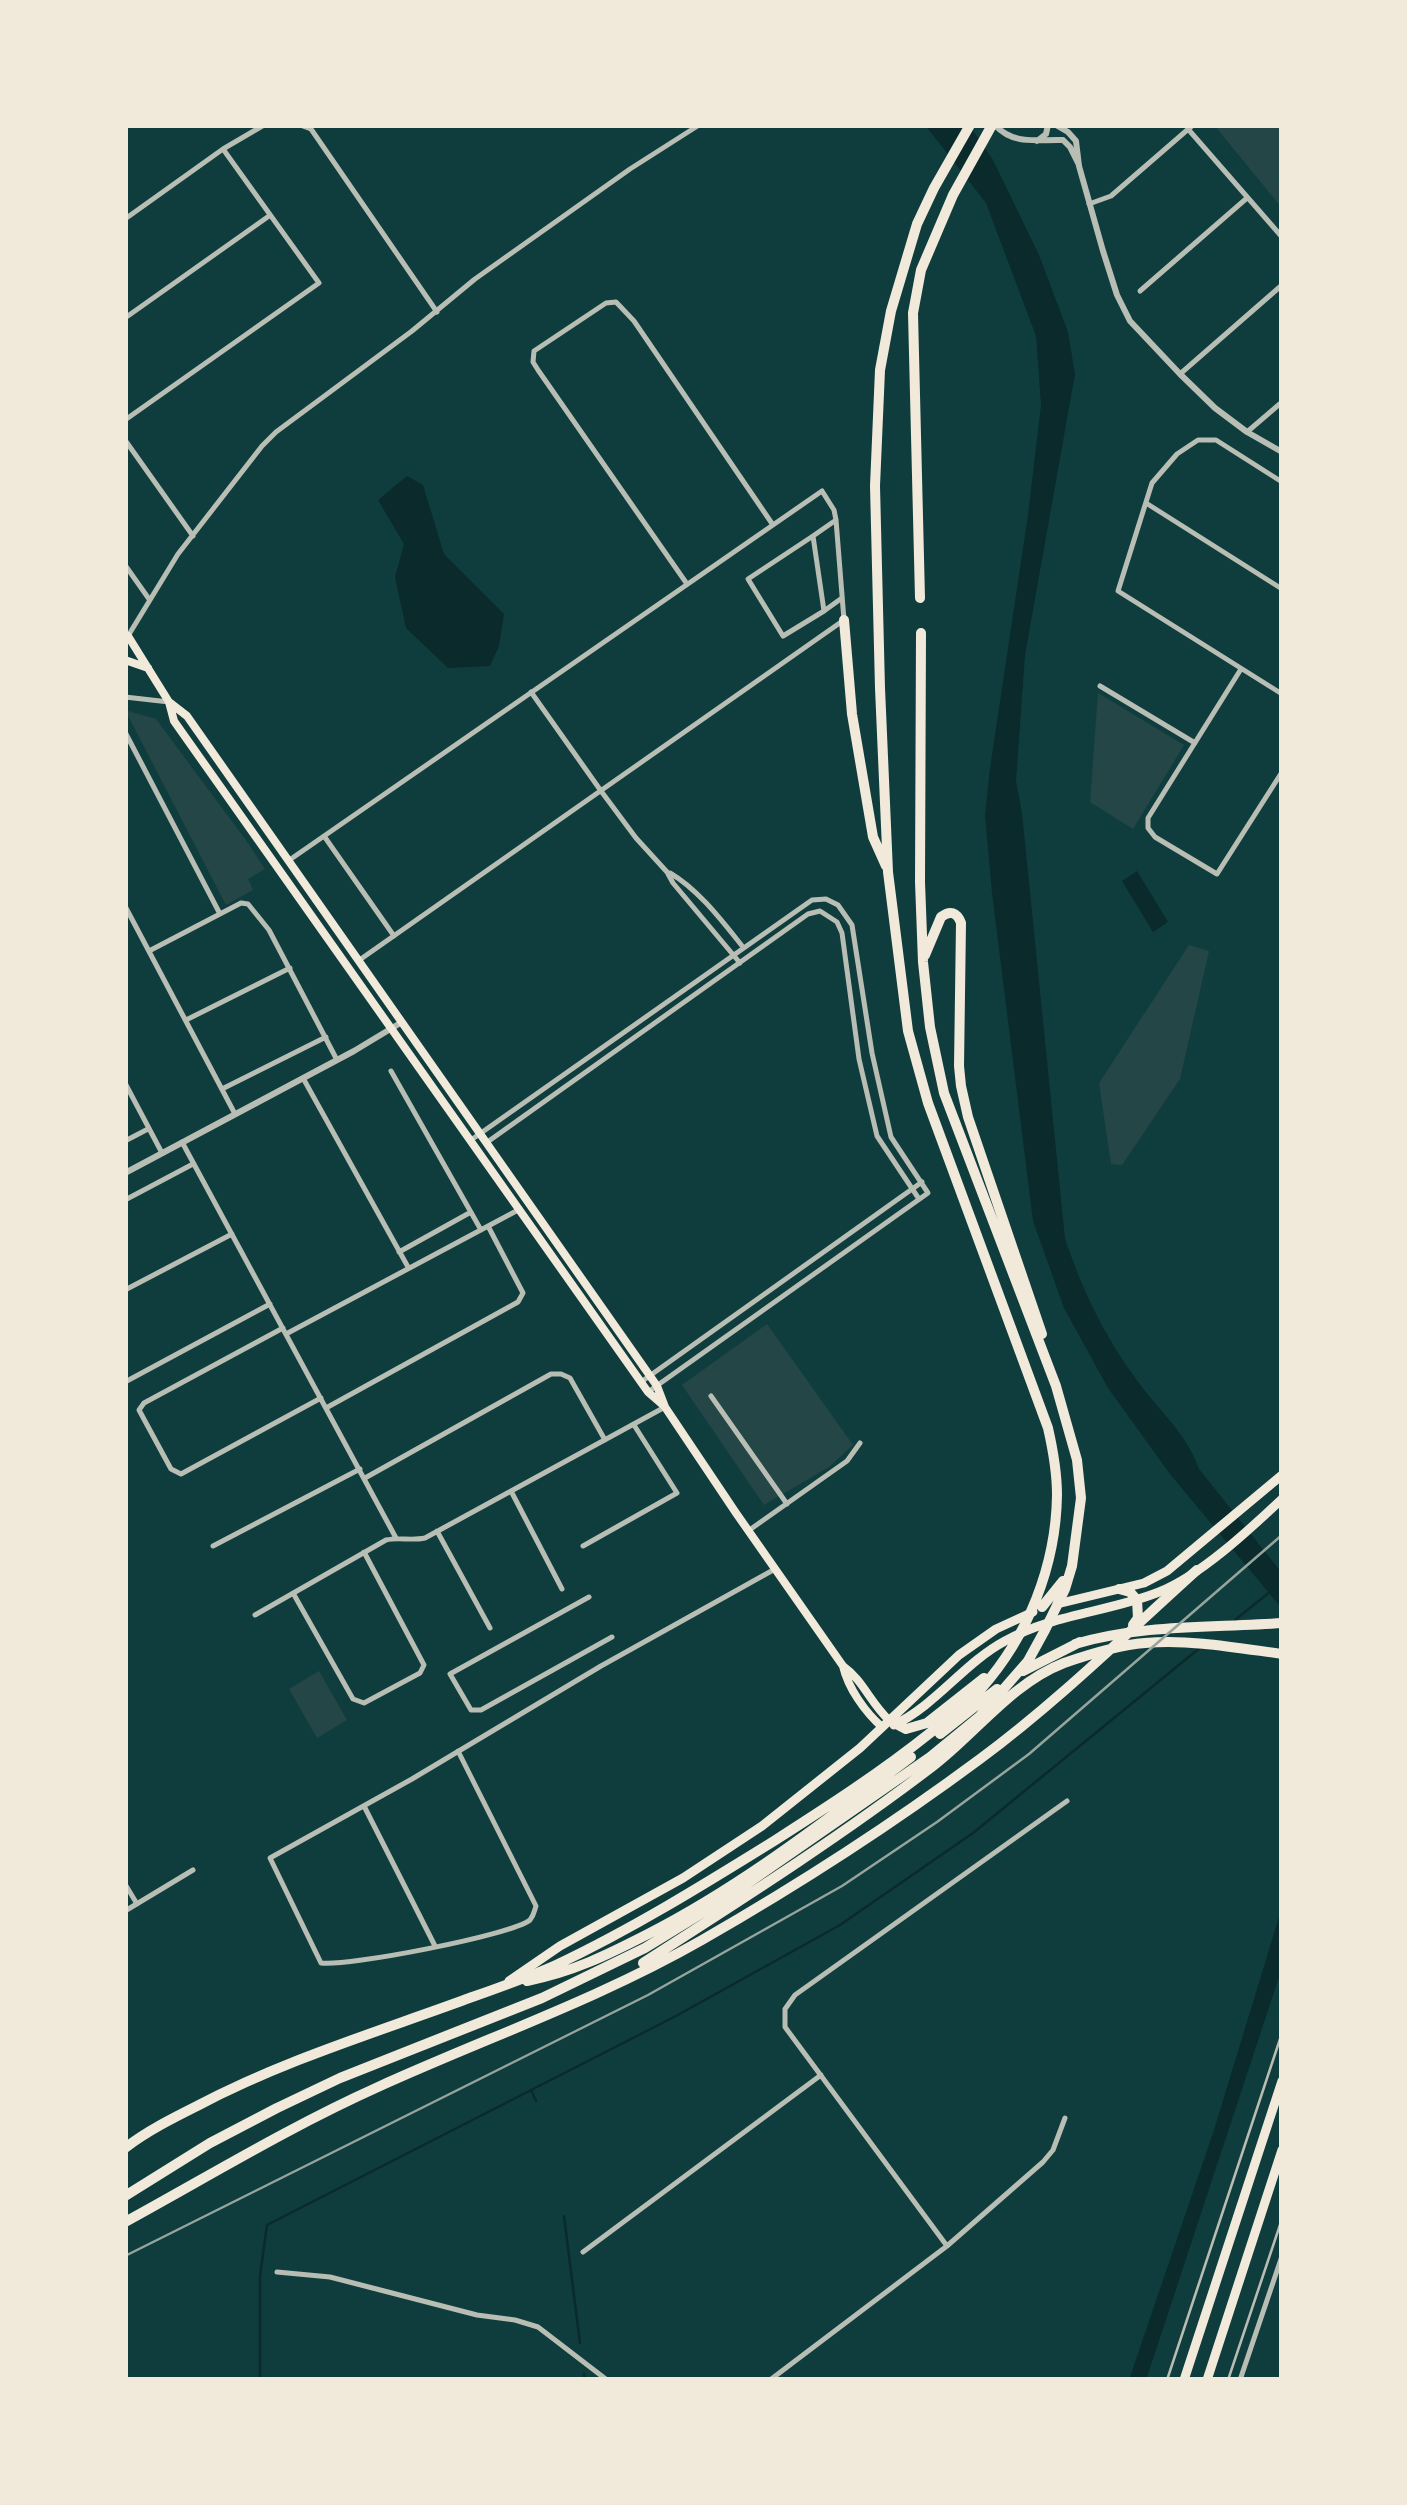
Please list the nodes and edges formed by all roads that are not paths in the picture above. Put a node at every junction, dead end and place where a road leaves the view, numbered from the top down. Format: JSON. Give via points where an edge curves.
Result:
{"nodes":[{"id":1,"x":272,"y":125,"type":"edge"},
{"id":2,"x":300,"y":125,"type":"edge"},
{"id":3,"x":699,"y":125,"type":"edge"},
{"id":4,"x":970,"y":125,"type":"edge"},
{"id":5,"x":994,"y":125,"type":"edge"},
{"id":6,"x":1048,"y":125,"type":"edge"},
{"id":7,"x":1056,"y":125,"type":"edge"},
{"id":8,"x":1071,"y":125,"type":"edge"},
{"id":9,"x":264,"y":126,"type":"edge"},
{"id":10,"x":1190,"y":127,"type":"edge"},
{"id":11,"x":1073,"y":137,"type":"junction"},
{"id":12,"x":1036,"y":142,"type":"junction"},
{"id":13,"x":223,"y":149,"type":"junction"},
{"id":14,"x":1080,"y":166,"type":"junction"},
{"id":15,"x":1247,"y":197,"type":"junction"},
{"id":16,"x":1090,"y":204,"type":"junction"},
{"id":17,"x":270,"y":215,"type":"junction"},
{"id":18,"x":125,"y":219,"type":"edge"},
{"id":19,"x":1282,"y":237,"type":"edge"},
{"id":20,"x":1282,"y":286,"type":"edge"},
{"id":21,"x":1140,"y":291,"type":"dead end"},
{"id":22,"x":437,"y":312,"type":"junction"},
{"id":23,"x":125,"y":318,"type":"edge"},
{"id":24,"x":1180,"y":374,"type":"junction"},
{"id":25,"x":1282,"y":402,"type":"edge"},
{"id":26,"x":125,"y":420,"type":"edge"},
{"id":27,"x":1247,"y":432,"type":"junction"},
{"id":28,"x":125,"y":440,"type":"edge"},
{"id":29,"x":1282,"y":452,"type":"edge"},
{"id":30,"x":1282,"y":482,"type":"edge"},
{"id":31,"x":1146,"y":503,"type":"junction"},
{"id":32,"x":836,"y":520,"type":"junction"},
{"id":33,"x":772,"y":526,"type":"junction"},
{"id":34,"x":192,"y":536,"type":"junction"},
{"id":35,"x":813,"y":536,"type":"junction"},
{"id":36,"x":125,"y":566,"type":"edge"},
{"id":37,"x":688,"y":584,"type":"junction"},
{"id":38,"x":1282,"y":589,"type":"edge"},
{"id":39,"x":842,"y":598,"type":"junction"},
{"id":40,"x":920,"y":598,"type":"dead end"},
{"id":41,"x":149,"y":599,"type":"junction"},
{"id":42,"x":824,"y":610,"type":"junction"},
{"id":43,"x":844,"y":620,"type":"junction"},
{"id":44,"x":921,"y":634,"type":"dead end"},
{"id":45,"x":126,"y":636,"type":"edge"},
{"id":46,"x":125,"y":660,"type":"edge"},
{"id":47,"x":148,"y":668,"type":"junction"},
{"id":48,"x":1241,"y":668,"type":"junction"},
{"id":49,"x":1100,"y":686,"type":"dead end"},
{"id":50,"x":531,"y":692,"type":"junction"},
{"id":51,"x":1282,"y":694,"type":"edge"},
{"id":52,"x":125,"y":697,"type":"edge"},
{"id":53,"x":169,"y":702,"type":"junction"},
{"id":54,"x":125,"y":732,"type":"edge"},
{"id":55,"x":1195,"y":742,"type":"junction"},
{"id":56,"x":1282,"y":772,"type":"edge"},
{"id":57,"x":601,"y":791,"type":"junction"},
{"id":58,"x":324,"y":836,"type":"junction"},
{"id":59,"x":288,"y":861,"type":"junction"},
{"id":60,"x":668,"y":872,"type":"junction"},
{"id":61,"x":888,"y":872,"type":"junction"},
{"id":62,"x":125,"y":906,"type":"edge"},
{"id":63,"x":220,"y":914,"type":"junction"},
{"id":64,"x":133,"y":921,"type":"junction"},
{"id":65,"x":125,"y":926,"type":"edge"},
{"id":66,"x":394,"y":936,"type":"junction"},
{"id":67,"x":743,"y":946,"type":"junction"},
{"id":68,"x":149,"y":951,"type":"junction"},
{"id":69,"x":732,"y":954,"type":"junction"},
{"id":70,"x":750,"y":955,"type":"junction"},
{"id":71,"x":358,"y":961,"type":"junction"},
{"id":72,"x":923,"y":962,"type":"junction"},
{"id":73,"x":740,"y":963,"type":"junction"},
{"id":74,"x":290,"y":968,"type":"junction"},
{"id":75,"x":186,"y":1020,"type":"junction"},
{"id":76,"x":402,"y":1022,"type":"junction"},
{"id":77,"x":393,"y":1028,"type":"junction"},
{"id":78,"x":326,"y":1038,"type":"junction"},
{"id":79,"x":337,"y":1060,"type":"junction"},
{"id":80,"x":391,"y":1071,"type":"dead end"},
{"id":81,"x":303,"y":1078,"type":"junction"},
{"id":82,"x":125,"y":1083,"type":"edge"},
{"id":83,"x":222,"y":1090,"type":"junction"},
{"id":84,"x":235,"y":1114,"type":"junction"},
{"id":85,"x":148,"y":1128,"type":"junction"},
{"id":86,"x":476,"y":1137,"type":"junction"},
{"id":87,"x":125,"y":1141,"type":"edge"},
{"id":88,"x":182,"y":1142,"type":"junction"},
{"id":89,"x":486,"y":1143,"type":"junction"},
{"id":90,"x":478,"y":1149,"type":"junction"},
{"id":91,"x":162,"y":1153,"type":"junction"},
{"id":92,"x":194,"y":1164,"type":"junction"},
{"id":93,"x":125,"y":1174,"type":"edge"},
{"id":94,"x":922,"y":1182,"type":"junction"},
{"id":95,"x":912,"y":1188,"type":"junction"},
{"id":96,"x":919,"y":1199,"type":"junction"},
{"id":97,"x":125,"y":1200,"type":"edge"},
{"id":98,"x":520,"y":1209,"type":"junction"},
{"id":99,"x":471,"y":1212,"type":"junction"},
{"id":100,"x":485,"y":1228,"type":"junction"},
{"id":101,"x":232,"y":1234,"type":"junction"},
{"id":102,"x":400,"y":1252,"type":"junction"},
{"id":103,"x":409,"y":1269,"type":"junction"},
{"id":104,"x":125,"y":1290,"type":"edge"},
{"id":105,"x":270,"y":1304,"type":"junction"},
{"id":106,"x":285,"y":1331,"type":"junction"},
{"id":107,"x":650,"y":1375,"type":"junction"},
{"id":108,"x":125,"y":1382,"type":"edge"},
{"id":109,"x":640,"y":1382,"type":"junction"},
{"id":110,"x":657,"y":1386,"type":"junction"},
{"id":111,"x":648,"y":1392,"type":"junction"},
{"id":112,"x":711,"y":1396,"type":"dead end"},
{"id":113,"x":321,"y":1398,"type":"junction"},
{"id":114,"x":665,"y":1407,"type":"junction"},
{"id":115,"x":326,"y":1408,"type":"junction"},
{"id":116,"x":634,"y":1424,"type":"junction"},
{"id":117,"x":605,"y":1440,"type":"junction"},
{"id":118,"x":860,"y":1443,"type":"dead end"},
{"id":119,"x":360,"y":1469,"type":"junction"},
{"id":120,"x":1282,"y":1474,"type":"edge"},
{"id":121,"x":364,"y":1478,"type":"junction"},
{"id":122,"x":511,"y":1491,"type":"junction"},
{"id":123,"x":1282,"y":1499,"type":"edge"},
{"id":124,"x":787,"y":1504,"type":"junction"},
{"id":125,"x":437,"y":1531,"type":"junction"},
{"id":126,"x":748,"y":1531,"type":"junction"},
{"id":127,"x":396,"y":1538,"type":"junction"},
{"id":128,"x":213,"y":1546,"type":"dead end"},
{"id":129,"x":583,"y":1546,"type":"dead end"},
{"id":130,"x":364,"y":1552,"type":"junction"},
{"id":131,"x":775,"y":1569,"type":"junction"},
{"id":132,"x":1196,"y":1570,"type":"junction"},
{"id":133,"x":1119,"y":1589,"type":"junction"},
{"id":134,"x":562,"y":1590,"type":"dead end"},
{"id":135,"x":292,"y":1593,"type":"junction"},
{"id":136,"x":588,"y":1597,"type":"dead end"},
{"id":137,"x":1137,"y":1600,"type":"junction"},
{"id":138,"x":1042,"y":1607,"type":"junction"},
{"id":139,"x":255,"y":1615,"type":"dead end"},
{"id":140,"x":1282,"y":1623,"type":"edge"},
{"id":141,"x":490,"y":1628,"type":"dead end"},
{"id":142,"x":612,"y":1637,"type":"dead end"},
{"id":143,"x":1122,"y":1638,"type":"junction"},
{"id":144,"x":1080,"y":1642,"type":"junction"},
{"id":145,"x":1282,"y":1654,"type":"edge"},
{"id":146,"x":889,"y":1724,"type":"junction"},
{"id":147,"x":458,"y":1751,"type":"junction"},
{"id":148,"x":1067,"y":1801,"type":"dead end"},
{"id":149,"x":364,"y":1806,"type":"junction"},
{"id":150,"x":193,"y":1870,"type":"dead end"},
{"id":151,"x":125,"y":1884,"type":"edge"},
{"id":152,"x":138,"y":1904,"type":"junction"},
{"id":153,"x":125,"y":1910,"type":"edge"},
{"id":154,"x":434,"y":1946,"type":"junction"},
{"id":155,"x":502,"y":1986,"type":"junction"},
{"id":156,"x":602,"y":1990,"type":"junction"},
{"id":157,"x":1282,"y":2033,"type":"edge"},
{"id":158,"x":821,"y":2076,"type":"junction"},
{"id":159,"x":1282,"y":2081,"type":"edge"},
{"id":160,"x":1065,"y":2118,"type":"dead end"},
{"id":161,"x":125,"y":2148,"type":"edge"},
{"id":162,"x":1282,"y":2150,"type":"edge"},
{"id":163,"x":125,"y":2196,"type":"edge"},
{"id":164,"x":1282,"y":2219,"type":"edge"},
{"id":165,"x":125,"y":2222,"type":"edge"},
{"id":166,"x":947,"y":2246,"type":"junction"},
{"id":167,"x":583,"y":2252,"type":"dead end"},
{"id":168,"x":1282,"y":2256,"type":"edge"},
{"id":169,"x":277,"y":2272,"type":"dead end"},
{"id":170,"x":606,"y":2380,"type":"edge"},
{"id":171,"x":770,"y":2380,"type":"edge"},
{"id":172,"x":1166,"y":2380,"type":"edge"},
{"id":173,"x":1184,"y":2380,"type":"edge"},
{"id":174,"x":1207,"y":2380,"type":"edge"},
{"id":175,"x":1228,"y":2380,"type":"edge"},
{"id":176,"x":1240,"y":2380,"type":"edge"}],
"edges":[{"from":1,"to":9,"type":"street"},
{"from":2,"to":22,"type":"street","via":[[310,130]]},
{"from":3,"to":22,"type":"street"},
{"from":4,"to":61,"type":"highway","via":[[917,224],[880,370],[875,486]]},
{"from":5,"to":12,"type":"street"},
{"from":5,"to":40,"type":"highway","via":[[953,195],[921,270],[912,313]]},
{"from":6,"to":12,"type":"street"},
{"from":7,"to":11,"type":"street"},
{"from":8,"to":11,"type":"street"},
{"from":9,"to":13,"type":"street"},
{"from":10,"to":15,"type":"street"},
{"from":10,"to":16,"type":"street","via":[[1111,196]]},
{"from":11,"to":14,"type":"street"},
{"from":12,"to":14,"type":"street","via":[[1063,140]]},
{"from":13,"to":17,"type":"street"},
{"from":13,"to":18,"type":"street"},
{"from":14,"to":16,"type":"street"},
{"from":15,"to":19,"type":"street"},
{"from":15,"to":21,"type":"street"},
{"from":16,"to":24,"type":"street","via":[[1122,308]]},
{"from":17,"to":23,"type":"street"},
{"from":17,"to":26,"type":"street","via":[[320,283]]},
{"from":20,"to":24,"type":"street"},
{"from":22,"to":34,"type":"street","via":[[276,432]]},
{"from":24,"to":27,"type":"street"},
{"from":25,"to":27,"type":"street"},
{"from":27,"to":29,"type":"street"},
{"from":28,"to":34,"type":"street"},
{"from":30,"to":31,"type":"street","via":[[1216,440],[1202,439],[1167,464]]},
{"from":31,"to":38,"type":"street"},
{"from":31,"to":48,"type":"street","via":[[1118,591]]},
{"from":32,"to":33,"type":"street","via":[[822,491]]},
{"from":32,"to":35,"type":"street"},
{"from":32,"to":39,"type":"street"},
{"from":33,"to":37,"type":"street"},
{"from":33,"to":37,"type":"street","via":[[624,307],[606,303],[534,351],[538,370]]},
{"from":34,"to":41,"type":"street"},
{"from":35,"to":42,"type":"street"},
{"from":35,"to":42,"type":"street","via":[[748,579],[783,636]]},
{"from":36,"to":41,"type":"street"},
{"from":37,"to":50,"type":"street"},
{"from":39,"to":42,"type":"street"},
{"from":39,"to":43,"type":"street"},
{"from":41,"to":45,"type":"street"},
{"from":43,"to":57,"type":"street"},
{"from":43,"to":61,"type":"highway","via":[[873,837]]},
{"from":44,"to":72,"type":"highway"},
{"from":45,"to":47,"type":"main road"},
{"from":46,"to":47,"type":"main road"},
{"from":47,"to":53,"type":"main road"},
{"from":48,"to":51,"type":"street"},
{"from":48,"to":55,"type":"street"},
{"from":49,"to":55,"type":"street"},
{"from":50,"to":57,"type":"street"},
{"from":50,"to":58,"type":"street"},
{"from":52,"to":53,"type":"street"},
{"from":53,"to":59,"type":"main road","via":[[187,716]]},
{"from":53,"to":77,"type":"main road","via":[[174,721]]},
{"from":54,"to":63,"type":"street"},
{"from":55,"to":56,"type":"street","via":[[1148,823],[1155,837],[1217,874]]},
{"from":57,"to":60,"type":"street"},
{"from":57,"to":66,"type":"street"},
{"from":58,"to":59,"type":"street"},
{"from":58,"to":66,"type":"street"},
{"from":59,"to":71,"type":"main road"},
{"from":60,"to":67,"type":"street"},
{"from":60,"to":69,"type":"street"},
{"from":61,"to":155,"type":"highway","via":[[908,1031],[928,1103],[1048,1428],[1057,1493],[1038,1597],[980,1690],[920,1741],[675,1902]]},
{"from":62,"to":64,"type":"street"},
{"from":63,"to":68,"type":"street"},
{"from":63,"to":74,"type":"street","via":[[248,904]]},
{"from":64,"to":65,"type":"street"},
{"from":64,"to":68,"type":"street"},
{"from":66,"to":71,"type":"street"},
{"from":67,"to":69,"type":"street"},
{"from":67,"to":70,"type":"street"},
{"from":67,"to":94,"type":"street","via":[[812,900],[838,905],[852,924],[891,1136]]},
{"from":68,"to":75,"type":"street"},
{"from":69,"to":73,"type":"street"},
{"from":69,"to":86,"type":"street"},
{"from":70,"to":73,"type":"street"},
{"from":70,"to":95,"type":"street","via":[[808,914],[820,911],[837,922],[876,1136]]},
{"from":71,"to":76,"type":"main road"},
{"from":72,"to":138,"type":"highway","via":[[941,917],[953,912],[960,923],[960,1086],[1080,1457],[1079,1552]]},
{"from":72,"to":163,"type":"highway","via":[[944,1093],[1056,1386],[1077,1460],[1081,1498],[1072,1566],[1028,1661],[980,1716],[930,1758],[645,1948],[277,2108]]},
{"from":73,"to":89,"type":"street"},
{"from":74,"to":75,"type":"street"},
{"from":74,"to":78,"type":"street"},
{"from":75,"to":83,"type":"street"},
{"from":76,"to":77,"type":"street"},
{"from":76,"to":86,"type":"main road"},
{"from":77,"to":79,"type":"street"},
{"from":77,"to":86,"type":"main road"},
{"from":78,"to":79,"type":"street"},
{"from":78,"to":83,"type":"street"},
{"from":79,"to":81,"type":"street"},
{"from":80,"to":99,"type":"street"},
{"from":81,"to":84,"type":"street"},
{"from":81,"to":102,"type":"street"},
{"from":82,"to":85,"type":"street"},
{"from":83,"to":84,"type":"street"},
{"from":84,"to":88,"type":"street"},
{"from":85,"to":87,"type":"street"},
{"from":85,"to":91,"type":"street"},
{"from":86,"to":89,"type":"main road"},
{"from":86,"to":90,"type":"main road"},
{"from":88,"to":91,"type":"street"},
{"from":88,"to":92,"type":"street"},
{"from":89,"to":90,"type":"street"},
{"from":89,"to":107,"type":"main road"},
{"from":90,"to":98,"type":"main road"},
{"from":91,"to":93,"type":"street"},
{"from":92,"to":97,"type":"street"},
{"from":92,"to":101,"type":"street"},
{"from":94,"to":95,"type":"street"},
{"from":94,"to":96,"type":"street","via":[[928,1192]]},
{"from":95,"to":96,"type":"street"},
{"from":95,"to":107,"type":"street"},
{"from":96,"to":110,"type":"street"},
{"from":98,"to":100,"type":"street"},
{"from":98,"to":109,"type":"main road"},
{"from":99,"to":100,"type":"street"},
{"from":99,"to":102,"type":"street"},
{"from":100,"to":103,"type":"street"},
{"from":100,"to":115,"type":"street","via":[[523,1293],[518,1302]]},
{"from":101,"to":104,"type":"street"},
{"from":101,"to":105,"type":"street"},
{"from":102,"to":103,"type":"street"},
{"from":103,"to":106,"type":"street"},
{"from":105,"to":106,"type":"street"},
{"from":105,"to":108,"type":"street"},
{"from":106,"to":113,"type":"street"},
{"from":106,"to":113,"type":"street","via":[[144,1403],[139,1410],[171,1470],[182,1474]]},
{"from":107,"to":109,"type":"street"},
{"from":107,"to":110,"type":"main road"},
{"from":109,"to":111,"type":"main road"},
{"from":110,"to":111,"type":"street"},
{"from":110,"to":114,"type":"main road"},
{"from":111,"to":114,"type":"main road"},
{"from":112,"to":124,"type":"street"},
{"from":113,"to":115,"type":"street"},
{"from":114,"to":116,"type":"street"},
{"from":114,"to":126,"type":"main road"},
{"from":115,"to":119,"type":"street"},
{"from":116,"to":117,"type":"street"},
{"from":116,"to":129,"type":"street","via":[[677,1493]]},
{"from":117,"to":121,"type":"street","via":[[570,1378],[551,1374]]},
{"from":117,"to":122,"type":"street"},
{"from":118,"to":124,"type":"street","via":[[847,1461]]},
{"from":119,"to":121,"type":"street"},
{"from":119,"to":128,"type":"street"},
{"from":120,"to":133,"type":"main road","via":[[1167,1571]]},
{"from":121,"to":127,"type":"street"},
{"from":122,"to":125,"type":"street"},
{"from":122,"to":134,"type":"street"},
{"from":123,"to":132,"type":"main road"},
{"from":124,"to":126,"type":"street"},
{"from":125,"to":127,"type":"street","via":[[411,1541]]},
{"from":125,"to":141,"type":"street"},
{"from":126,"to":131,"type":"main road"},
{"from":127,"to":130,"type":"street"},
{"from":130,"to":135,"type":"street"},
{"from":130,"to":135,"type":"street","via":[[424,1665],[420,1674],[364,1703],[353,1698]]},
{"from":131,"to":146,"type":"main road"},
{"from":131,"to":147,"type":"street"},
{"from":132,"to":137,"type":"main road"},
{"from":132,"to":143,"type":"highway"},
{"from":133,"to":137,"type":"highway"},
{"from":133,"to":138,"type":"main road"},
{"from":135,"to":139,"type":"street"},
{"from":136,"to":142,"type":"street","via":[[450,1674],[471,1710]]},
{"from":137,"to":143,"type":"highway","via":[[1138,1618]]},
{"from":137,"to":146,"type":"main road","via":[[1034,1626],[978,1658],[913,1714]]},
{"from":138,"to":146,"type":"main road","via":[[959,1655]]},
{"from":140,"to":144,"type":"highway","via":[[1164,1628]]},
{"from":143,"to":156,"type":"highway","via":[[981,1758],[816,1873]]},
{"from":144,"to":146,"type":"highway","via":[[997,1670],[927,1723],[906,1729]]},
{"from":144,"to":155,"type":"highway","via":[[1006,1681],[776,1856],[682,1917],[592,1963]]},
{"from":145,"to":156,"type":"highway","via":[[1146,1643],[1060,1665],[1026,1684],[876,1808]]},
{"from":146,"to":155,"type":"main road","via":[[762,1826]]},
{"from":147,"to":149,"type":"street"},
{"from":147,"to":154,"type":"street","via":[[536,1906],[526,1922]]},
{"from":148,"to":158,"type":"street","via":[[795,1995],[784,2009],[785,2026]]},
{"from":149,"to":154,"type":"street"},
{"from":149,"to":154,"type":"street","via":[[270,1858],[321,1963]]},
{"from":150,"to":152,"type":"street"},
{"from":151,"to":152,"type":"street"},
{"from":152,"to":153,"type":"street"},
{"from":155,"to":161,"type":"highway","via":[[258,2075]]},
{"from":156,"to":165,"type":"highway","via":[[377,2087]]},
{"from":157,"to":172,"type":"lane"},
{"from":158,"to":166,"type":"street"},
{"from":158,"to":167,"type":"street"},
{"from":159,"to":173,"type":"main road"},
{"from":160,"to":166,"type":"street","via":[[1043,2162]]},
{"from":162,"to":174,"type":"main road"},
{"from":164,"to":175,"type":"lane"},
{"from":166,"to":171,"type":"street"},
{"from":168,"to":176,"type":"street"},
{"from":169,"to":170,"type":"street","via":[[330,2277],[538,2327]]}]}
